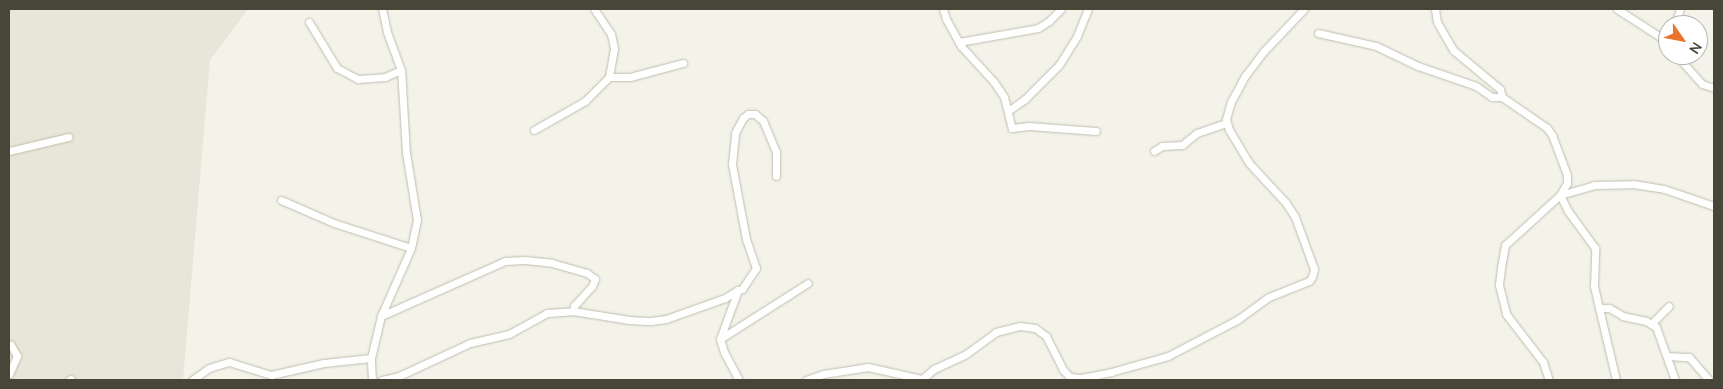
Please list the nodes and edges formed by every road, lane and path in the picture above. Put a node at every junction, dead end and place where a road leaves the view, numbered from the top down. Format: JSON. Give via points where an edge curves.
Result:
{"nodes":[{"id":1,"x":382,"y":9,"type":"edge"},
{"id":2,"x":594,"y":9,"type":"edge"},
{"id":3,"x":943,"y":9,"type":"edge"},
{"id":4,"x":1061,"y":9,"type":"edge"},
{"id":5,"x":1088,"y":9,"type":"edge"},
{"id":6,"x":1304,"y":9,"type":"edge"},
{"id":7,"x":1435,"y":9,"type":"edge"},
{"id":8,"x":1617,"y":9,"type":"edge"},
{"id":9,"x":309,"y":22,"type":"dead end"},
{"id":10,"x":1318,"y":32,"type":"dead end"},
{"id":11,"x":1658,"y":35,"type":"edge"},
{"id":12,"x":959,"y":42,"type":"junction"},
{"id":13,"x":683,"y":63,"type":"dead end"},
{"id":14,"x":1685,"y":65,"type":"edge"},
{"id":15,"x":401,"y":70,"type":"junction"},
{"id":16,"x":610,"y":77,"type":"junction"},
{"id":17,"x":1714,"y":88,"type":"edge"},
{"id":18,"x":1502,"y":97,"type":"junction"},
{"id":19,"x":1008,"y":110,"type":"junction"},
{"id":20,"x":1226,"y":123,"type":"junction"},
{"id":21,"x":534,"y":130,"type":"dead end"},
{"id":22,"x":1096,"y":131,"type":"dead end"},
{"id":23,"x":68,"y":137,"type":"dead end"},
{"id":24,"x":9,"y":151,"type":"edge"},
{"id":25,"x":1154,"y":151,"type":"dead end"},
{"id":26,"x":776,"y":176,"type":"dead end"},
{"id":27,"x":1560,"y":195,"type":"junction"},
{"id":28,"x":281,"y":200,"type":"dead end"},
{"id":29,"x":1714,"y":206,"type":"edge"},
{"id":30,"x":411,"y":248,"type":"junction"},
{"id":31,"x":808,"y":283,"type":"dead end"},
{"id":32,"x":738,"y":290,"type":"junction"},
{"id":33,"x":1669,"y":306,"type":"dead end"},
{"id":34,"x":1599,"y":308,"type":"junction"},
{"id":35,"x":573,"y":311,"type":"junction"},
{"id":36,"x":381,"y":316,"type":"junction"},
{"id":37,"x":1651,"y":324,"type":"junction"},
{"id":38,"x":720,"y":339,"type":"junction"},
{"id":39,"x":11,"y":345,"type":"dead end"},
{"id":40,"x":1667,"y":356,"type":"junction"},
{"id":41,"x":371,"y":358,"type":"junction"},
{"id":42,"x":9,"y":374,"type":"edge"},
{"id":43,"x":924,"y":379,"type":"edge"},
{"id":44,"x":192,"y":380,"type":"edge"},
{"id":45,"x":372,"y":380,"type":"edge"},
{"id":46,"x":382,"y":380,"type":"edge"},
{"id":47,"x":739,"y":380,"type":"edge"},
{"id":48,"x":806,"y":380,"type":"edge"},
{"id":49,"x":1549,"y":380,"type":"edge"},
{"id":50,"x":1616,"y":380,"type":"edge"},
{"id":51,"x":1675,"y":380,"type":"edge"},
{"id":52,"x":1709,"y":380,"type":"edge"}],
"edges":[{"from":1,"to":15,"type":"street"},
{"from":2,"to":16,"type":"street","via":[[611,34],[614,48]]},
{"from":3,"to":12,"type":"street"},
{"from":4,"to":12,"type":"street","via":[[1038,28]]},
{"from":5,"to":19,"type":"street","via":[[1077,36],[1059,65],[1025,99]]},
{"from":6,"to":20,"type":"street","via":[[1245,76],[1231,102]]},
{"from":7,"to":18,"type":"street","via":[[1437,22],[1453,50],[1500,89]]},
{"from":8,"to":11,"type":"street"},
{"from":9,"to":15,"type":"street","via":[[337,68],[358,79],[385,77]]},
{"from":10,"to":18,"type":"street","via":[[1376,46],[1418,66],[1476,86],[1492,97]]},
{"from":12,"to":19,"type":"street","via":[[1001,92]]},
{"from":13,"to":16,"type":"street","via":[[630,78]]},
{"from":14,"to":17,"type":"street","via":[[1702,84]]},
{"from":15,"to":30,"type":"street","via":[[406,153],[417,220]]},
{"from":16,"to":21,"type":"street","via":[[585,100]]},
{"from":18,"to":27,"type":"street","via":[[1542,124],[1552,135],[1566,175],[1567,183]]},
{"from":19,"to":22,"type":"street","via":[[1012,128],[1029,126]]},
{"from":20,"to":25,"type":"street","via":[[1197,133],[1182,145],[1162,146]]},
{"from":20,"to":43,"type":"street","via":[[1254,169],[1295,218],[1314,269],[1308,282],[1269,298],[1237,320],[1173,353],[1131,368],[1081,378],[1070,377],[1063,370],[1046,336],[1035,328],[1011,326],[996,332],[966,354],[934,369]]},
{"from":23,"to":24,"type":"street"},
{"from":26,"to":32,"type":"street","via":[[776,152],[763,121],[756,114],[748,114],[735,133],[732,164],[746,239],[756,268]]},
{"from":27,"to":29,"type":"street","via":[[1594,185],[1633,184],[1664,189]]},
{"from":27,"to":34,"type":"street","via":[[1595,248],[1594,286]]},
{"from":27,"to":49,"type":"street","via":[[1505,245],[1499,285],[1506,314],[1543,362]]},
{"from":28,"to":30,"type":"street","via":[[334,223]]},
{"from":30,"to":36,"type":"street"},
{"from":31,"to":38,"type":"street"},
{"from":32,"to":35,"type":"street","via":[[725,298],[666,319],[629,320]]},
{"from":32,"to":38,"type":"street"},
{"from":33,"to":37,"type":"street"},
{"from":34,"to":37,"type":"street","via":[[1609,308]]},
{"from":34,"to":50,"type":"street"},
{"from":35,"to":36,"type":"street","via":[[595,279],[552,263],[525,260],[505,261]]},
{"from":35,"to":46,"type":"street","via":[[548,313],[509,334],[470,343]]},
{"from":36,"to":41,"type":"street"},
{"from":37,"to":40,"type":"street","via":[[1658,331]]},
{"from":38,"to":47,"type":"street"},
{"from":39,"to":42,"type":"street","via":[[17,356]]},
{"from":40,"to":51,"type":"street"},
{"from":40,"to":52,"type":"street","via":[[1689,357]]},
{"from":41,"to":44,"type":"street","via":[[324,363],[271,375],[229,362],[209,368]]},
{"from":41,"to":45,"type":"street"},
{"from":43,"to":48,"type":"street","via":[[868,368],[831,372]]}]}
